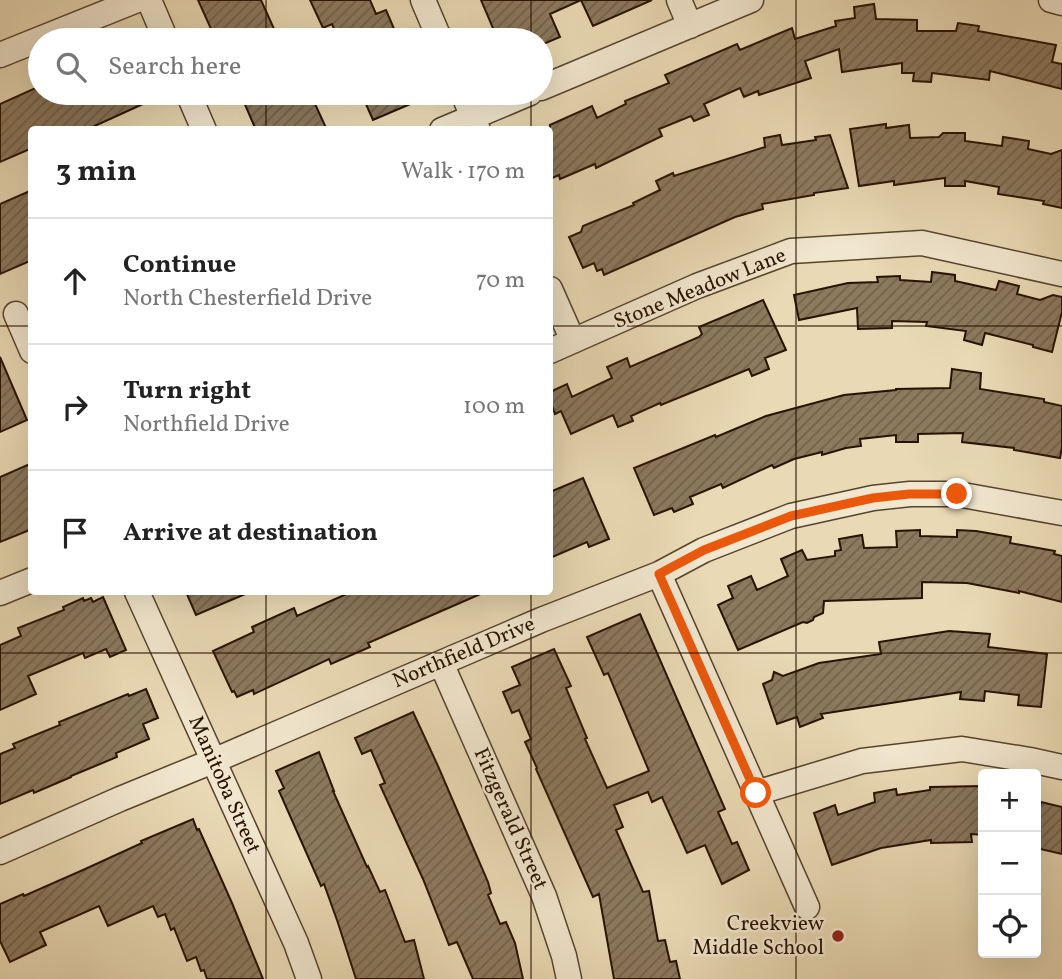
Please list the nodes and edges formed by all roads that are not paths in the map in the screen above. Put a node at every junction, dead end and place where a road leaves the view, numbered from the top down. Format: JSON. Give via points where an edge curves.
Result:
{"nodes":[{"id":1,"x":137,"y":0,"type":"edge"},
{"id":2,"x":149,"y":0,"type":"edge"},
{"id":3,"x":423,"y":0,"type":"edge"},
{"id":4,"x":679,"y":0,"type":"edge"},
{"id":5,"x":751,"y":0,"type":"edge"},
{"id":6,"x":1051,"y":0,"type":"edge"},
{"id":7,"x":1062,"y":3,"type":"edge"},
{"id":8,"x":690,"y":26,"type":"junction"},
{"id":9,"x":67,"y":28,"type":"edge"},
{"id":10,"x":161,"y":28,"type":"edge"},
{"id":11,"x":435,"y":28,"type":"edge"},
{"id":12,"x":28,"y":44,"type":"edge"},
{"id":13,"x":0,"y":55,"type":"edge"},
{"id":14,"x":553,"y":83,"type":"edge"},
{"id":15,"x":193,"y":105,"type":"edge"},
{"id":16,"x":468,"y":105,"type":"edge"},
{"id":17,"x":508,"y":105,"type":"edge"},
{"id":18,"x":476,"y":123,"type":"edge"},
{"id":19,"x":202,"y":126,"type":"edge"},
{"id":20,"x":1062,"y":274,"type":"edge"},
{"id":21,"x":553,"y":296,"type":"edge"},
{"id":22,"x":16,"y":314,"type":"edge"},
{"id":23,"x":573,"y":341,"type":"junction"},
{"id":24,"x":28,"y":342,"type":"edge"},
{"id":25,"x":553,"y":350,"type":"edge"},
{"id":26,"x":1062,"y":513,"type":"edge"},
{"id":27,"x":659,"y":574,"type":"junction"},
{"id":28,"x":28,"y":582,"type":"edge"},
{"id":29,"x":0,"y":593,"type":"edge"},
{"id":30,"x":138,"y":595,"type":"edge"},
{"id":31,"x":441,"y":663,"type":"junction"},
{"id":32,"x":213,"y":761,"type":"junction"},
{"id":33,"x":1062,"y":767,"type":"edge"},
{"id":34,"x":756,"y":793,"type":"junction"},
{"id":35,"x":0,"y":852,"type":"edge"},
{"id":36,"x":807,"y":907,"type":"dead end"},
{"id":37,"x":310,"y":979,"type":"edge"},
{"id":38,"x":569,"y":979,"type":"edge"}],
"edges":[{"from":1,"to":9,"type":"street"},
{"from":2,"to":10,"type":"street"},
{"from":3,"to":11,"type":"street"},
{"from":4,"to":8,"type":"street"},
{"from":5,"to":8,"type":"street"},
{"from":6,"to":7,"type":"street"},
{"from":8,"to":14,"type":"street"},
{"from":12,"to":13,"type":"street"},
{"from":15,"to":19,"type":"street"},
{"from":16,"to":18,"type":"street"},
{"from":17,"to":18,"type":"street"},
{"from":20,"to":23,"type":"street","name":"Stone Meadow Lane","via":[[922,243],[791,251],[697,286]]},
{"from":21,"to":23,"type":"street"},
{"from":22,"to":24,"type":"street"},
{"from":23,"to":25,"type":"street","name":"Stone Meadow Lane"},
{"from":26,"to":27,"type":"street","name":"Northfield Drive","via":[[957,494],[873,498],[791,516],[704,550]]},
{"from":27,"to":31,"type":"street","name":"Northfield Drive"},
{"from":27,"to":34,"type":"street"},
{"from":28,"to":29,"type":"street"},
{"from":30,"to":32,"type":"street","name":"Manitoba Street"},
{"from":31,"to":32,"type":"street","name":"Northfield Drive"},
{"from":31,"to":38,"type":"street","name":"Fitzgerald Street","via":[[544,896]]},
{"from":32,"to":35,"type":"street","name":"Northfield Drive"},
{"from":32,"to":37,"type":"street","name":"Manitoba Street"},
{"from":33,"to":34,"type":"street","via":[[962,748],[862,761]]},
{"from":34,"to":36,"type":"street"}]}
